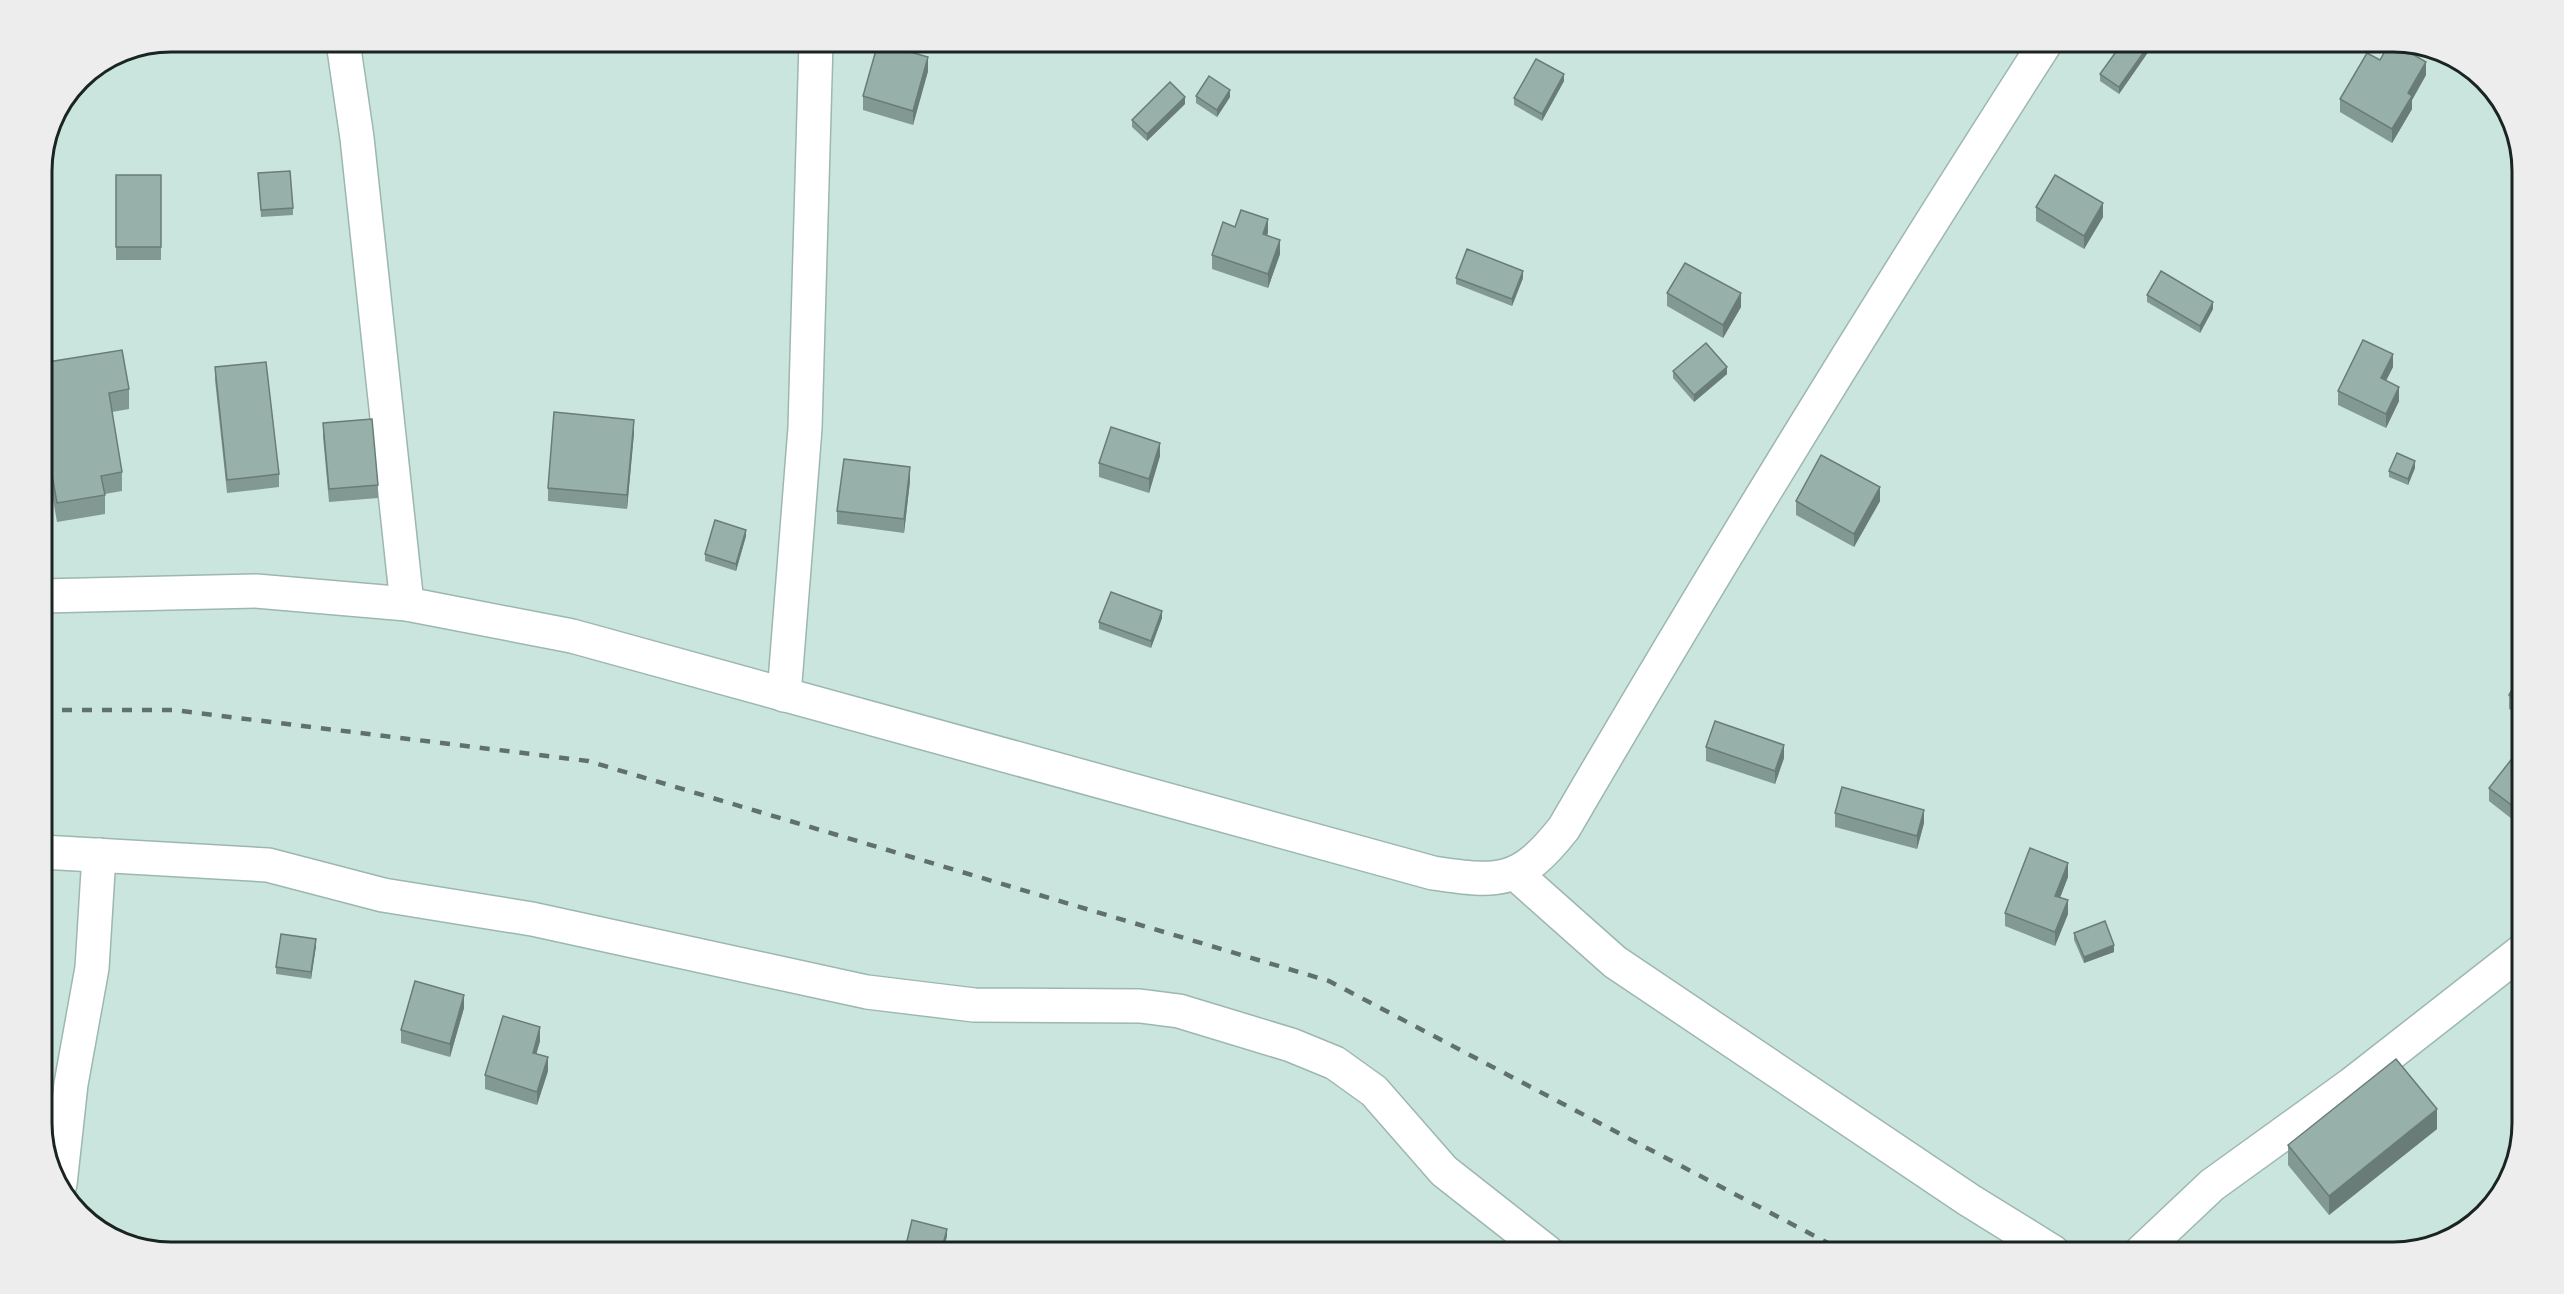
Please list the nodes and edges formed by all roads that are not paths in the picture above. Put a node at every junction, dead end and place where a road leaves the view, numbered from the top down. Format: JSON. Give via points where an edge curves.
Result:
{"nodes":[{"id":1,"x":2040,"y":52,"type":"edge"},
{"id":2,"x":345,"y":53,"type":"edge"},
{"id":3,"x":816,"y":53,"type":"edge"},
{"id":4,"x":53,"y":596,"type":"edge"},
{"id":5,"x":407,"y":604,"type":"junction"},
{"id":6,"x":784,"y":695,"type":"junction"},
{"id":7,"x":53,"y":853,"type":"edge"},
{"id":8,"x":99,"y":855,"type":"junction"},
{"id":9,"x":1516,"y":874,"type":"junction"},
{"id":10,"x":2512,"y":959,"type":"edge"},
{"id":11,"x":62,"y":1168,"type":"edge"},
{"id":12,"x":1534,"y":1242,"type":"edge"},
{"id":13,"x":2037,"y":1242,"type":"edge"},
{"id":14,"x":2152,"y":1242,"type":"edge"}],
"edges":[{"from":1,"to":9,"type":"street","via":[[1903,266],[1564,828],[1543,855]]},
{"from":2,"to":5,"type":"street"},
{"from":3,"to":6,"type":"street","via":[[805,428]]},
{"from":4,"to":5,"type":"street","via":[[256,591]]},
{"from":5,"to":6,"type":"street","via":[[572,636]]},
{"from":6,"to":9,"type":"street","via":[[1433,873],[1480,880]]},
{"from":7,"to":8,"type":"street"},
{"from":8,"to":11,"type":"street","via":[[92,968],[71,1084]]},
{"from":8,"to":12,"type":"street","via":[[268,865],[383,895],[532,919],[867,992],[974,1005],[1140,1006],[1179,1011],[1291,1045],[1335,1063],[1374,1091],[1444,1171]]},
{"from":9,"to":13,"type":"street","via":[[1615,962]]},
{"from":10,"to":14,"type":"street","via":[[2352,1084],[2212,1185]]}]}
